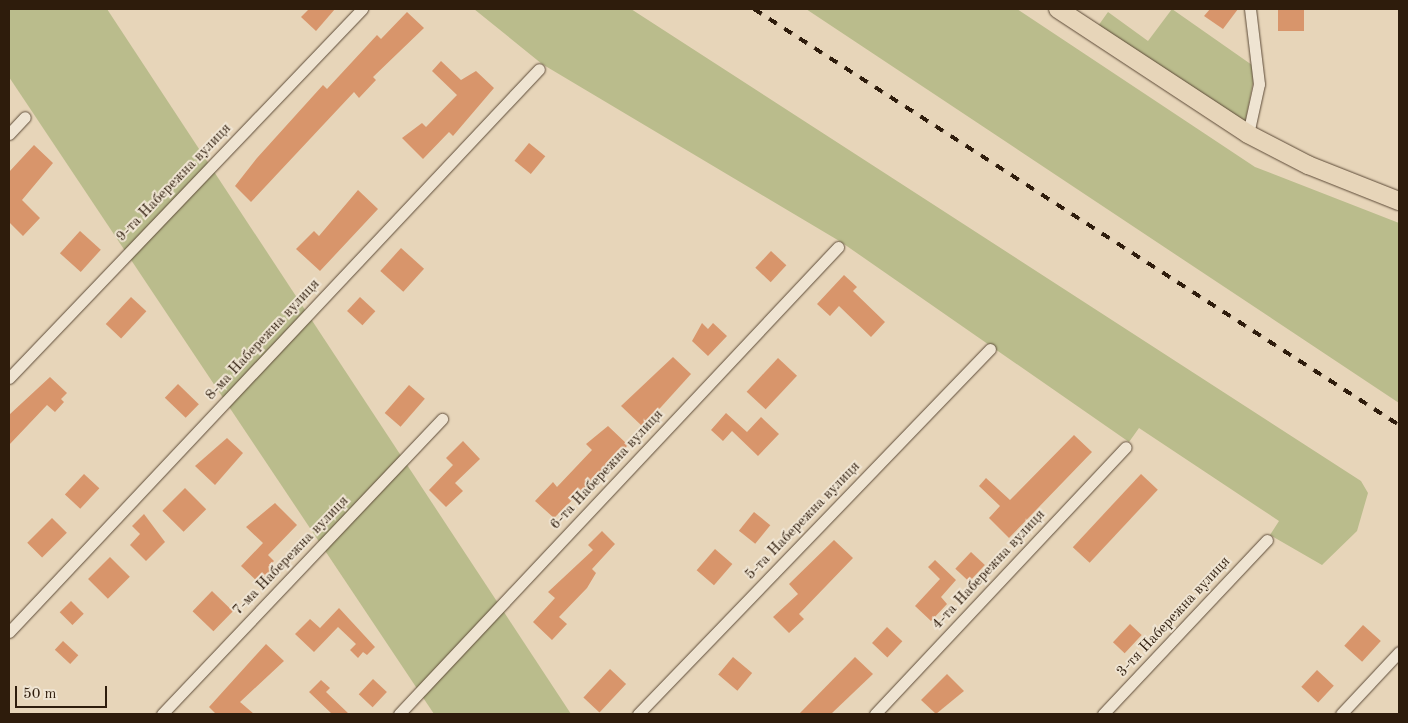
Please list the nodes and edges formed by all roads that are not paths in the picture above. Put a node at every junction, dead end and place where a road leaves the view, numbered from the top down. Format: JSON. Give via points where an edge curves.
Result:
{"nodes":[{"id":1,"x":362,"y":9,"type":"edge"},
{"id":2,"x":1058,"y":9,"type":"edge"},
{"id":3,"x":1250,"y":9,"type":"edge"},
{"id":4,"x":539,"y":69,"type":"dead end"},
{"id":5,"x":25,"y":117,"type":"dead end"},
{"id":6,"x":9,"y":134,"type":"edge"},
{"id":7,"x":1248,"y":134,"type":"junction"},
{"id":8,"x":1399,"y":201,"type":"edge"},
{"id":9,"x":838,"y":247,"type":"dead end"},
{"id":10,"x":990,"y":349,"type":"dead end"},
{"id":11,"x":9,"y":378,"type":"edge"},
{"id":12,"x":442,"y":418,"type":"dead end"},
{"id":13,"x":1126,"y":447,"type":"dead end"},
{"id":14,"x":1267,"y":540,"type":"dead end"},
{"id":15,"x":9,"y":632,"type":"edge"},
{"id":16,"x":1399,"y":652,"type":"edge"},
{"id":17,"x":162,"y":714,"type":"edge"},
{"id":18,"x":398,"y":714,"type":"edge"},
{"id":19,"x":638,"y":714,"type":"edge"},
{"id":20,"x":874,"y":714,"type":"edge"},
{"id":21,"x":1103,"y":714,"type":"edge"},
{"id":22,"x":1341,"y":714,"type":"edge"}],
"edges":[{"from":1,"to":11,"type":"street","name":"9-та Набережна вулиця"},
{"from":2,"to":7,"type":"main road"},
{"from":3,"to":7,"type":"street","via":[[1259,84]]},
{"from":4,"to":15,"type":"street","name":"8-ма Набережна вулиця"},
{"from":5,"to":6,"type":"street"},
{"from":7,"to":8,"type":"main road","via":[[1308,165]]},
{"from":9,"to":18,"type":"street","name":"6-та Набережна вулиця"},
{"from":10,"to":19,"type":"street","name":"5-та Набережна вулиця"},
{"from":12,"to":17,"type":"street","name":"7-ма Набережна вулиця"},
{"from":13,"to":20,"type":"street","name":"4-та Набережна вулиця"},
{"from":14,"to":21,"type":"street","name":"3-тя Набережна вулиця"},
{"from":16,"to":22,"type":"street"}]}
